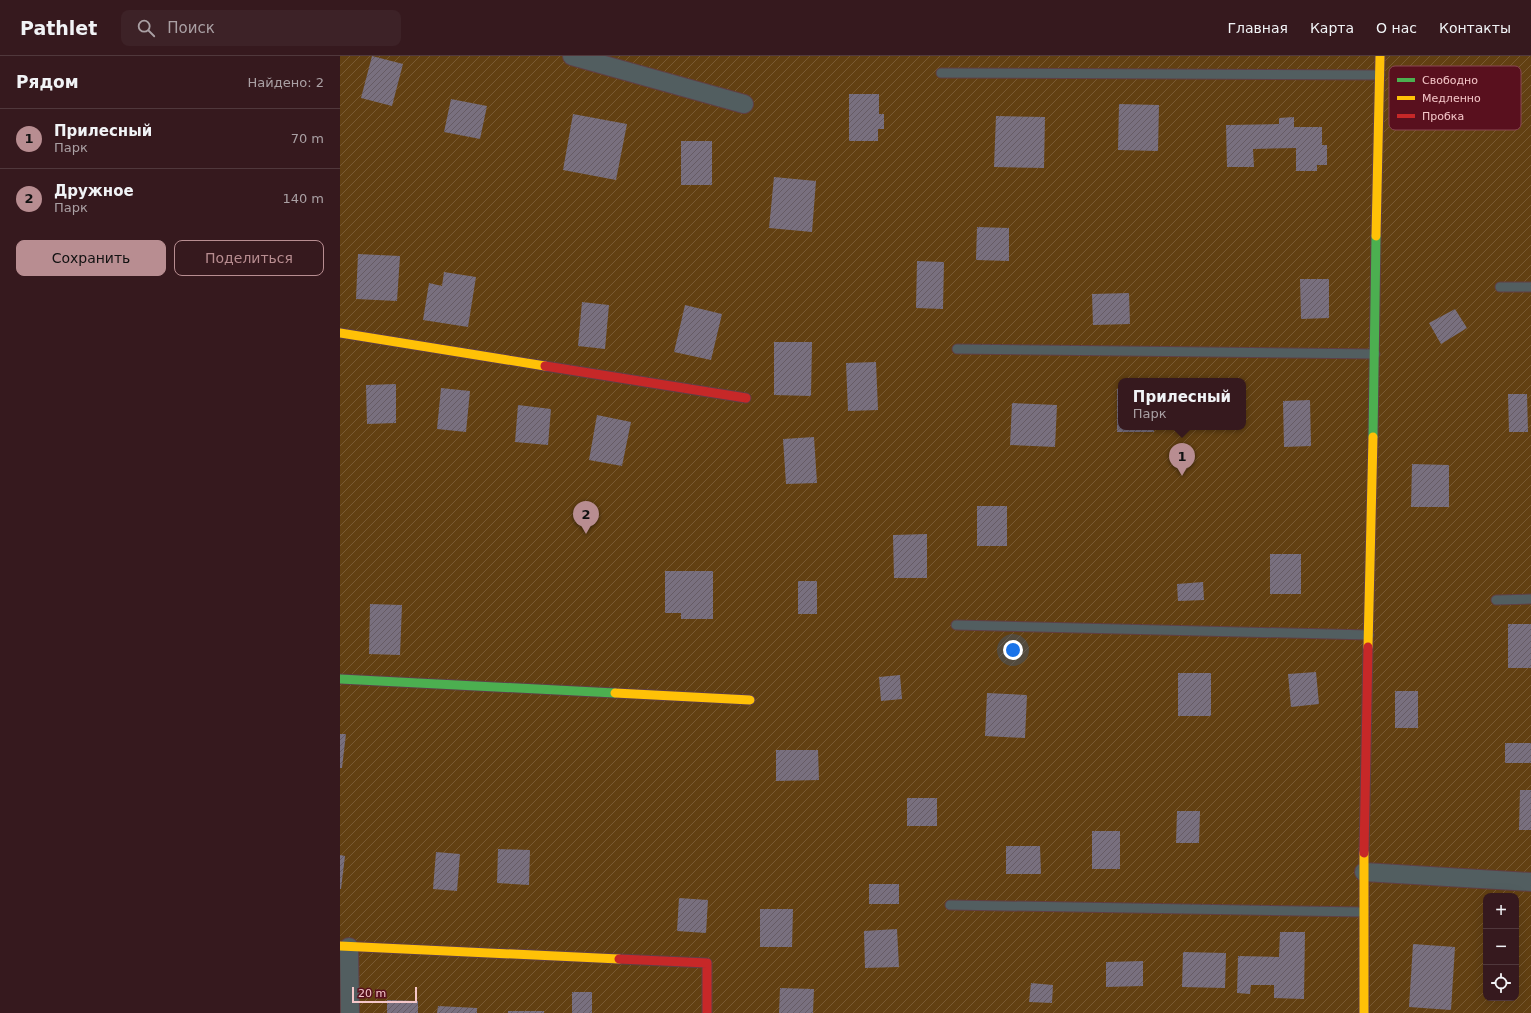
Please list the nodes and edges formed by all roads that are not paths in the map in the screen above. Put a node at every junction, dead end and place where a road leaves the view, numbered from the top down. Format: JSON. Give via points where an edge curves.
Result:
{"nodes":[{"id":1,"x":572,"y":56,"type":"edge"},
{"id":2,"x":1380,"y":56,"type":"edge"},
{"id":3,"x":941,"y":73,"type":"dead end"},
{"id":4,"x":1380,"y":75,"type":"junction"},
{"id":5,"x":744,"y":104,"type":"dead end"},
{"id":6,"x":1500,"y":287,"type":"dead end"},
{"id":7,"x":1531,"y":287,"type":"edge"},
{"id":8,"x":340,"y":333,"type":"edge"},
{"id":9,"x":957,"y":349,"type":"dead end"},
{"id":10,"x":1375,"y":354,"type":"junction"},
{"id":11,"x":746,"y":398,"type":"dead end"},
{"id":12,"x":1531,"y":599,"type":"edge"},
{"id":13,"x":1496,"y":600,"type":"dead end"},
{"id":14,"x":956,"y":625,"type":"dead end"},
{"id":15,"x":1370,"y":635,"type":"junction"},
{"id":16,"x":340,"y":679,"type":"edge"},
{"id":17,"x":750,"y":700,"type":"dead end"},
{"id":18,"x":1364,"y":872,"type":"junction"},
{"id":19,"x":1531,"y":882,"type":"edge"},
{"id":20,"x":950,"y":905,"type":"dead end"},
{"id":21,"x":1364,"y":912,"type":"junction"},
{"id":22,"x":344,"y":946,"type":"edge"},
{"id":23,"x":350,"y":1013,"type":"edge"},
{"id":24,"x":707,"y":1013,"type":"edge"},
{"id":25,"x":1364,"y":1013,"type":"edge"}],
"edges":[{"from":1,"to":5,"type":"street"},
{"from":2,"to":4,"type":"street"},
{"from":3,"to":4,"type":"lane"},
{"from":4,"to":10,"type":"street"},
{"from":6,"to":7,"type":"lane"},
{"from":8,"to":11,"type":"street"},
{"from":9,"to":10,"type":"lane"},
{"from":10,"to":15,"type":"street"},
{"from":12,"to":13,"type":"lane"},
{"from":14,"to":15,"type":"lane"},
{"from":15,"to":18,"type":"street"},
{"from":16,"to":17,"type":"street"},
{"from":18,"to":19,"type":"street"},
{"from":18,"to":21,"type":"street"},
{"from":20,"to":21,"type":"lane"},
{"from":21,"to":25,"type":"street"},
{"from":22,"to":23,"type":"street"},
{"from":22,"to":24,"type":"street","via":[[708,963]]}]}
